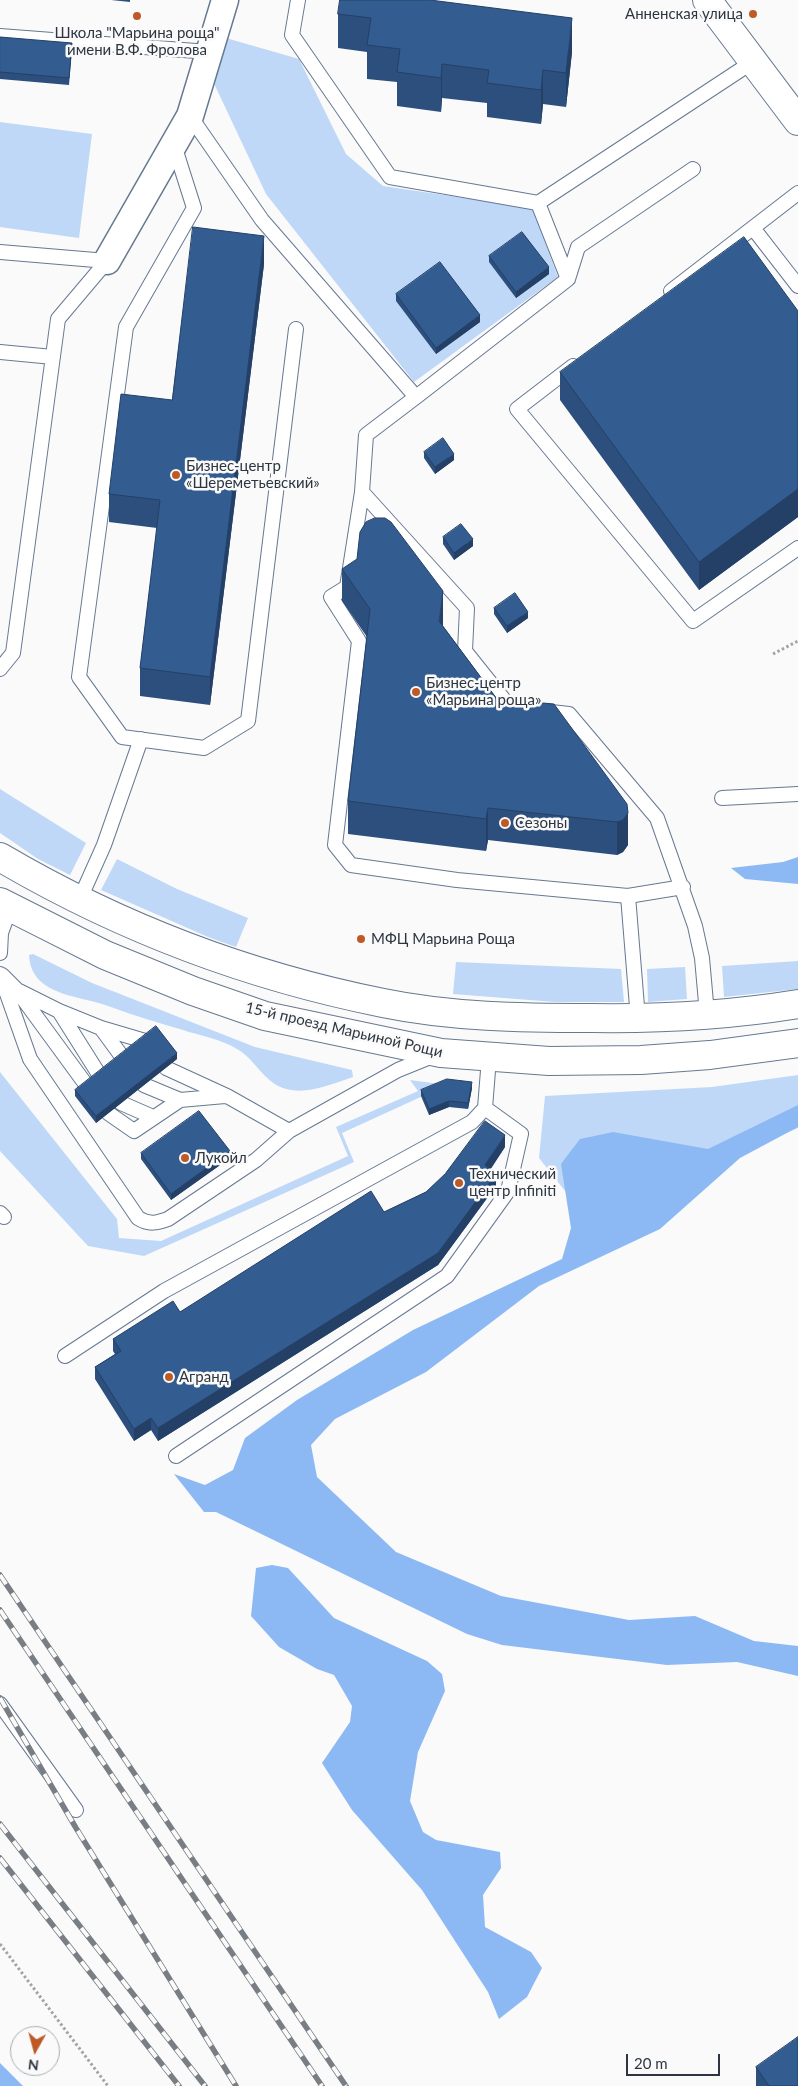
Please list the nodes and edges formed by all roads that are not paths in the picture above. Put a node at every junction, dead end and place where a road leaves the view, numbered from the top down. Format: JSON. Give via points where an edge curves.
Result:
{"nodes":[{"id":1,"x":225,"y":0,"type":"edge"},
{"id":2,"x":298,"y":0,"type":"edge"},
{"id":3,"x":707,"y":0,"type":"edge"},
{"id":4,"x":0,"y":36,"type":"edge"},
{"id":5,"x":209,"y":52,"type":"junction"},
{"id":6,"x":754,"y":61,"type":"junction"},
{"id":7,"x":190,"y":116,"type":"junction"},
{"id":8,"x":798,"y":121,"type":"edge"},
{"id":9,"x":174,"y":144,"type":"junction"},
{"id":10,"x":693,"y":169,"type":"dead end"},
{"id":11,"x":798,"y":193,"type":"edge"},
{"id":12,"x":538,"y":203,"type":"junction"},
{"id":13,"x":754,"y":228,"type":"junction"},
{"id":14,"x":0,"y":252,"type":"edge"},
{"id":15,"x":107,"y":260,"type":"junction"},
{"id":16,"x":568,"y":279,"type":"junction"},
{"id":17,"x":798,"y":286,"type":"edge"},
{"id":18,"x":659,"y":300,"type":"edge"},
{"id":19,"x":296,"y":329,"type":"dead end"},
{"id":20,"x":0,"y":352,"type":"edge"},
{"id":21,"x":588,"y":355,"type":"edge"},
{"id":22,"x":52,"y":357,"type":"junction"},
{"id":23,"x":416,"y":397,"type":"junction"},
{"id":24,"x":362,"y":492,"type":"junction"},
{"id":25,"x":798,"y":548,"type":"edge"},
{"id":26,"x":0,"y":669,"type":"edge"},
{"id":27,"x":140,"y":739,"type":"junction"},
{"id":28,"x":798,"y":794,"type":"edge"},
{"id":29,"x":722,"y":798,"type":"dead end"},
{"id":30,"x":0,"y":857,"type":"edge"},
{"id":31,"x":682,"y":888,"type":"junction"},
{"id":32,"x":628,"y":896,"type":"junction"},
{"id":33,"x":79,"y":901,"type":"junction"},
{"id":34,"x":5,"y":905,"type":"edge"},
{"id":35,"x":0,"y":953,"type":"edge"},
{"id":36,"x":0,"y":974,"type":"edge"},
{"id":37,"x":16,"y":990,"type":"junction"},
{"id":38,"x":798,"y":1004,"type":"edge"},
{"id":39,"x":59,"y":1010,"type":"junction"},
{"id":40,"x":707,"y":1014,"type":"junction"},
{"id":41,"x":638,"y":1018,"type":"junction"},
{"id":42,"x":101,"y":1028,"type":"junction"},
{"id":43,"x":145,"y":1041,"type":"edge"},
{"id":44,"x":798,"y":1043,"type":"edge"},
{"id":45,"x":441,"y":1053,"type":"junction"},
{"id":46,"x":123,"y":1058,"type":"edge"},
{"id":47,"x":489,"y":1058,"type":"junction"},
{"id":48,"x":166,"y":1068,"type":"edge"},
{"id":49,"x":100,"y":1076,"type":"edge"},
{"id":50,"x":144,"y":1085,"type":"edge"},
{"id":51,"x":87,"y":1086,"type":"edge"},
{"id":52,"x":226,"y":1096,"type":"junction"},
{"id":53,"x":180,"y":1100,"type":"junction"},
{"id":54,"x":121,"y":1103,"type":"edge"},
{"id":55,"x":485,"y":1108,"type":"junction"},
{"id":56,"x":108,"y":1113,"type":"edge"},
{"id":57,"x":153,"y":1117,"type":"junction"},
{"id":58,"x":289,"y":1131,"type":"junction"},
{"id":59,"x":65,"y":1356,"type":"dead end"},
{"id":60,"x":176,"y":1456,"type":"dead end"},
{"id":61,"x":0,"y":1704,"type":"edge"},
{"id":62,"x":76,"y":1810,"type":"dead end"}],
"edges":[{"from":1,"to":5,"type":"street"},
{"from":2,"to":12,"type":"lane","via":[[292,35],[390,177]]},
{"from":3,"to":6,"type":"main road"},
{"from":4,"to":5,"type":"lane"},
{"from":5,"to":7,"type":"street"},
{"from":6,"to":8,"type":"main road"},
{"from":6,"to":12,"type":"lane"},
{"from":7,"to":9,"type":"street"},
{"from":7,"to":23,"type":"lane","via":[[262,220]]},
{"from":9,"to":15,"type":"street"},
{"from":9,"to":27,"type":"lane","via":[[194,208],[126,327],[79,677],[122,737]]},
{"from":10,"to":16,"type":"lane","via":[[578,247]]},
{"from":11,"to":13,"type":"lane"},
{"from":12,"to":16,"type":"lane"},
{"from":13,"to":17,"type":"lane"},
{"from":13,"to":18,"type":"lane"},
{"from":14,"to":15,"type":"lane"},
{"from":15,"to":22,"type":"lane","via":[[58,319]]},
{"from":16,"to":23,"type":"lane"},
{"from":19,"to":27,"type":"lane","via":[[248,721],[204,748]]},
{"from":20,"to":22,"type":"lane"},
{"from":21,"to":25,"type":"lane","via":[[517,409],[693,621]]},
{"from":22,"to":26,"type":"lane","via":[[13,653]]},
{"from":23,"to":24,"type":"lane","via":[[366,435]]},
{"from":24,"to":31,"type":"lane","via":[[467,608],[466,651],[509,706],[569,714],[657,818]]},
{"from":24,"to":32,"type":"lane","via":[[347,587],[331,597],[359,641],[335,845],[351,865],[457,880]]},
{"from":27,"to":33,"type":"lane","via":[[104,845]]},
{"from":28,"to":29,"type":"lane"},
{"from":30,"to":33,"type":"main road"},
{"from":31,"to":32,"type":"lane"},
{"from":31,"to":40,"type":"lane","via":[[702,958]]},
{"from":32,"to":41,"type":"lane"},
{"from":33,"to":41,"type":"main road","via":[[202,954],[275,978],[384,1004],[491,1016]]},
{"from":34,"to":35,"type":"lane"},
{"from":34,"to":45,"type":"main road","name":"15-й проезд Марьиной Рощи","via":[[105,955],[265,1016]]},
{"from":36,"to":37,"type":"lane"},
{"from":36,"to":58,"type":"lane","via":[[30,1059],[142,1221],[156,1224],[168,1219],[256,1160]]},
{"from":37,"to":39,"type":"lane"},
{"from":37,"to":51,"type":"lane"},
{"from":38,"to":40,"type":"main road"},
{"from":39,"to":42,"type":"lane"},
{"from":39,"to":49,"type":"lane"},
{"from":40,"to":41,"type":"main road"},
{"from":42,"to":43,"type":"lane"},
{"from":42,"to":46,"type":"lane"},
{"from":44,"to":47,"type":"main road","name":"15-й проезд Марьиной Рощи","via":[[641,1060]]},
{"from":45,"to":47,"type":"main road","name":"15-й проезд Марьиной Рощи"},
{"from":45,"to":58,"type":"lane","via":[[398,1070]]},
{"from":47,"to":55,"type":"lane"},
{"from":48,"to":52,"type":"lane"},
{"from":50,"to":53,"type":"lane"},
{"from":52,"to":53,"type":"lane"},
{"from":52,"to":58,"type":"lane"},
{"from":53,"to":57,"type":"lane"},
{"from":54,"to":57,"type":"lane"},
{"from":55,"to":59,"type":"lane","via":[[472,1122],[164,1291]]},
{"from":55,"to":60,"type":"lane","via":[[503,1129],[521,1134],[508,1191],[447,1276]]},
{"from":56,"to":57,"type":"lane","via":[[134,1130]]},
{"from":61,"to":62,"type":"lane"}]}
